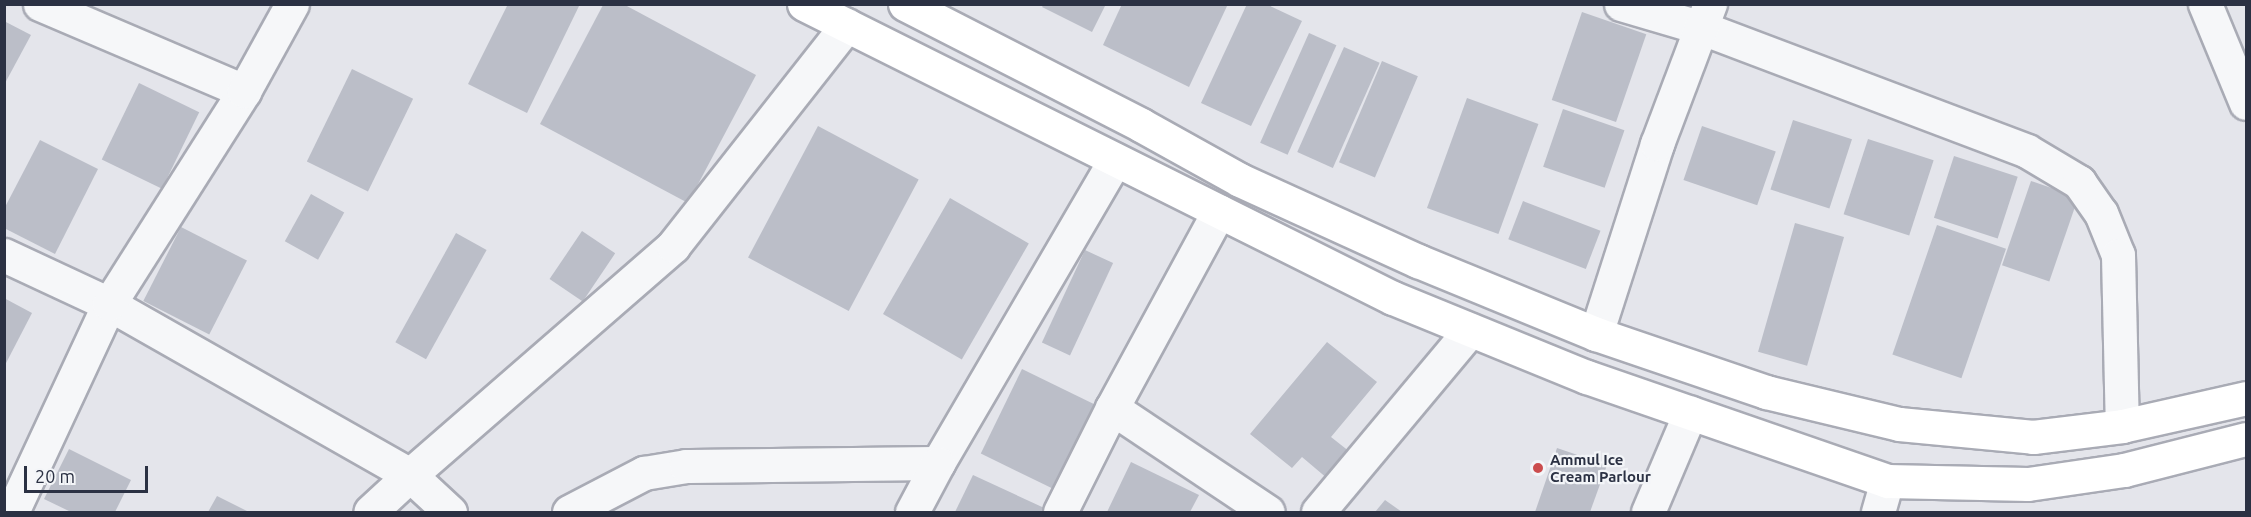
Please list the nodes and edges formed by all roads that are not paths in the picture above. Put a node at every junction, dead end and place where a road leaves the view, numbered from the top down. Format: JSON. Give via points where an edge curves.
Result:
{"nodes":[{"id":1,"x":40,"y":4,"type":"edge"},
{"id":2,"x":292,"y":4,"type":"edge"},
{"id":3,"x":804,"y":4,"type":"edge"},
{"id":4,"x":905,"y":4,"type":"edge"},
{"id":5,"x":1621,"y":4,"type":"edge"},
{"id":6,"x":2205,"y":4,"type":"edge"},
{"id":7,"x":1706,"y":16,"type":"edge"},
{"id":8,"x":96,"y":18,"type":"edge"},
{"id":9,"x":848,"y":25,"type":"junction"},
{"id":10,"x":244,"y":91,"type":"junction"},
{"id":11,"x":2247,"y":103,"type":"edge"},
{"id":12,"x":1115,"y":160,"type":"junction"},
{"id":13,"x":1219,"y":211,"type":"junction"},
{"id":14,"x":4,"y":255,"type":"edge"},
{"id":15,"x":109,"y":304,"type":"junction"},
{"id":16,"x":1470,"y":330,"type":"junction"},
{"id":17,"x":1596,"y":334,"type":"junction"},
{"id":18,"x":2247,"y":398,"type":"edge"},
{"id":19,"x":1112,"y":408,"type":"junction"},
{"id":20,"x":1690,"y":413,"type":"junction"},
{"id":21,"x":2122,"y":426,"type":"junction"},
{"id":22,"x":2247,"y":439,"type":"edge"},
{"id":23,"x":938,"y":462,"type":"junction"},
{"id":24,"x":410,"y":475,"type":"junction"},
{"id":25,"x":1887,"y":481,"type":"junction"},
{"id":26,"x":24,"y":508,"type":"edge"},
{"id":27,"x":370,"y":513,"type":"edge"},
{"id":28,"x":450,"y":513,"type":"edge"},
{"id":29,"x":569,"y":513,"type":"edge"},
{"id":30,"x":912,"y":513,"type":"edge"},
{"id":31,"x":1060,"y":513,"type":"edge"},
{"id":32,"x":1268,"y":513,"type":"edge"},
{"id":33,"x":1318,"y":513,"type":"edge"},
{"id":34,"x":1648,"y":513,"type":"edge"},
{"id":35,"x":1878,"y":513,"type":"edge"}],
"edges":[{"from":1,"to":8,"type":"street"},
{"from":2,"to":10,"type":"street"},
{"from":3,"to":9,"type":"highway"},
{"from":4,"to":17,"type":"highway","via":[[1240,180],[1418,261]]},
{"from":5,"to":7,"type":"street"},
{"from":6,"to":11,"type":"street"},
{"from":7,"to":17,"type":"street","via":[[1658,144]]},
{"from":7,"to":21,"type":"street","via":[[2027,151],[2079,183],[2101,213],[2118,255]]},
{"from":8,"to":10,"type":"street"},
{"from":9,"to":12,"type":"highway"},
{"from":9,"to":24,"type":"street","via":[[673,246]]},
{"from":10,"to":15,"type":"street"},
{"from":12,"to":13,"type":"highway"},
{"from":12,"to":23,"type":"street"},
{"from":13,"to":16,"type":"highway","via":[[1393,298]]},
{"from":13,"to":19,"type":"street"},
{"from":14,"to":15,"type":"street"},
{"from":15,"to":24,"type":"street"},
{"from":15,"to":26,"type":"street"},
{"from":16,"to":20,"type":"highway"},
{"from":16,"to":33,"type":"street"},
{"from":17,"to":21,"type":"highway","via":[[1766,392],[1899,424],[2033,437]]},
{"from":18,"to":21,"type":"highway"},
{"from":19,"to":31,"type":"street"},
{"from":19,"to":32,"type":"street"},
{"from":20,"to":25,"type":"highway"},
{"from":20,"to":34,"type":"street"},
{"from":22,"to":25,"type":"highway","via":[[2124,470],[2028,484]]},
{"from":23,"to":29,"type":"street","via":[[686,466],[644,473]]},
{"from":23,"to":30,"type":"street"},
{"from":24,"to":27,"type":"street"},
{"from":24,"to":28,"type":"street"},
{"from":25,"to":35,"type":"street"}]}
